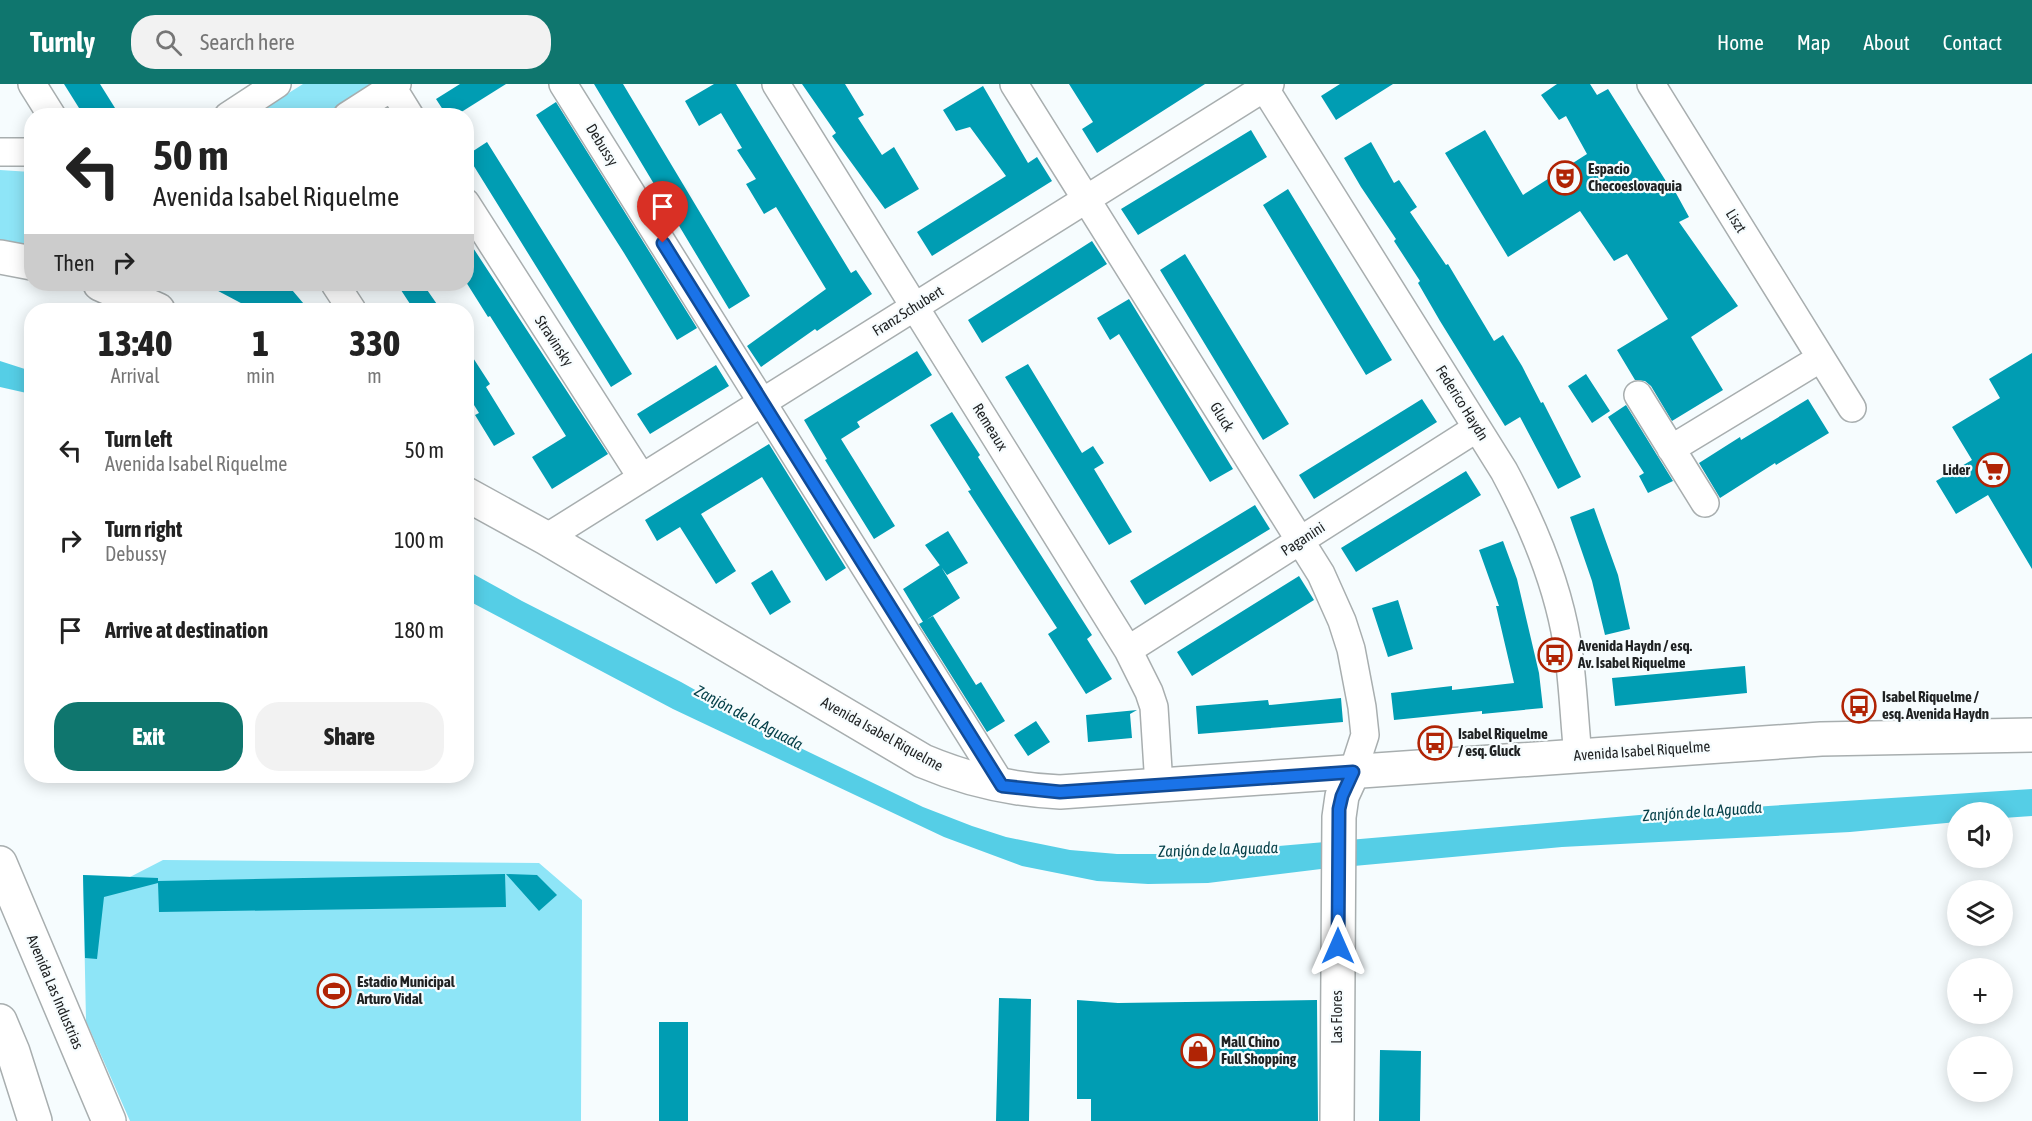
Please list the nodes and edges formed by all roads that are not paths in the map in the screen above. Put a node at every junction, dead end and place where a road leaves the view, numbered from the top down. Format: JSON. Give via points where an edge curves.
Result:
{"nodes":[{"id":1,"x":32,"y":84,"type":"edge"},
{"id":2,"x":276,"y":84,"type":"edge"},
{"id":3,"x":563,"y":84,"type":"edge"},
{"id":4,"x":776,"y":84,"type":"edge"},
{"id":5,"x":1014,"y":84,"type":"edge"},
{"id":6,"x":1651,"y":84,"type":"edge"},
{"id":7,"x":1265,"y":85,"type":"edge"},
{"id":8,"x":395,"y":86,"type":"edge"},
{"id":9,"x":47,"y":108,"type":"edge"},
{"id":10,"x":240,"y":108,"type":"edge"},
{"id":11,"x":360,"y":108,"type":"edge"},
{"id":12,"x":406,"y":108,"type":"edge"},
{"id":13,"x":0,"y":152,"type":"edge"},
{"id":14,"x":24,"y":152,"type":"edge"},
{"id":15,"x":1086,"y":200,"type":"junction"},
{"id":16,"x":474,"y":216,"type":"edge"},
{"id":17,"x":0,"y":257,"type":"edge"},
{"id":18,"x":24,"y":262,"type":"edge"},
{"id":19,"x":116,"y":291,"type":"edge"},
{"id":20,"x":142,"y":303,"type":"edge"},
{"id":21,"x":915,"y":307,"type":"junction"},
{"id":22,"x":1821,"y":358,"type":"junction"},
{"id":23,"x":1638,"y":395,"type":"dead end"},
{"id":24,"x":763,"y":402,"type":"junction"},
{"id":25,"x":1852,"y":408,"type":"dead end"},
{"id":26,"x":1477,"y":428,"type":"junction"},
{"id":27,"x":1671,"y":449,"type":"junction"},
{"id":28,"x":642,"y":478,"type":"junction"},
{"id":29,"x":474,"y":498,"type":"edge"},
{"id":30,"x":1705,"y":503,"type":"dead end"},
{"id":31,"x":546,"y":538,"type":"junction"},
{"id":32,"x":1300,"y":540,"type":"junction"},
{"id":33,"x":1128,"y":650,"type":"junction"},
{"id":34,"x":2032,"y":735,"type":"edge"},
{"id":35,"x":1578,"y":756,"type":"junction"},
{"id":36,"x":1353,"y":772,"type":"junction"},
{"id":37,"x":1002,"y":786,"type":"junction"},
{"id":38,"x":1159,"y":786,"type":"junction"},
{"id":39,"x":0,"y":863,"type":"edge"},
{"id":40,"x":0,"y":1021,"type":"edge"},
{"id":41,"x":35,"y":1121,"type":"edge"},
{"id":42,"x":109,"y":1121,"type":"edge"},
{"id":43,"x":1336,"y":1121,"type":"edge"}],
"edges":[{"from":1,"to":9,"type":"street"},
{"from":2,"to":10,"type":"street"},
{"from":3,"to":24,"type":"street","name":"Debussy"},
{"from":4,"to":21,"type":"street","name":"Remeaux"},
{"from":5,"to":15,"type":"street","name":"Gluck"},
{"from":6,"to":22,"type":"street","name":"Liszt"},
{"from":7,"to":15,"type":"street","name":"Franz Schubert"},
{"from":7,"to":26,"type":"street","name":"Federico Haydn"},
{"from":8,"to":11,"type":"street"},
{"from":8,"to":12,"type":"street"},
{"from":13,"to":14,"type":"street"},
{"from":15,"to":21,"type":"street","name":"Franz Schubert"},
{"from":15,"to":32,"type":"street","name":"Gluck"},
{"from":16,"to":28,"type":"street","name":"Stravinsky"},
{"from":17,"to":18,"type":"main road"},
{"from":19,"to":20,"type":"main road"},
{"from":21,"to":24,"type":"street","name":"Franz Schubert"},
{"from":21,"to":33,"type":"street","name":"Remeaux"},
{"from":22,"to":25,"type":"street","name":"Liszt"},
{"from":22,"to":27,"type":"street"},
{"from":23,"to":27,"type":"street"},
{"from":24,"to":28,"type":"street","name":"Franz Schubert"},
{"from":24,"to":37,"type":"street","name":"Debussy"},
{"from":26,"to":32,"type":"street","name":"Paganini"},
{"from":26,"to":35,"type":"street","name":"Federico Haydn","via":[[1521,503],[1549,571],[1567,641]]},
{"from":27,"to":30,"type":"street"},
{"from":28,"to":31,"type":"street","name":"Franz Schubert"},
{"from":29,"to":31,"type":"main road","name":"Avenida Isabel Riquelme"},
{"from":31,"to":37,"type":"main road","name":"Avenida Isabel Riquelme","via":[[923,761]]},
{"from":32,"to":33,"type":"street","name":"Paganini"},
{"from":32,"to":36,"type":"street","name":"Gluck","via":[[1332,597],[1351,649],[1365,735]]},
{"from":33,"to":38,"type":"street","name":"Remeaux","via":[[1154,707]]},
{"from":34,"to":35,"type":"main road","name":"Avenida Isabel Riquelme","via":[[1821,739]]},
{"from":35,"to":36,"type":"main road","name":"Avenida Isabel Riquelme"},
{"from":36,"to":38,"type":"main road","name":"Avenida Isabel Riquelme"},
{"from":36,"to":43,"type":"main road","name":"Las Flores","via":[[1342,796],[1339,818]]},
{"from":37,"to":38,"type":"main road","name":"Avenida Isabel Riquelme","via":[[1060,792]]},
{"from":39,"to":42,"type":"main road","name":"Avenida Las Industrias"},
{"from":40,"to":41,"type":"main road"}]}
